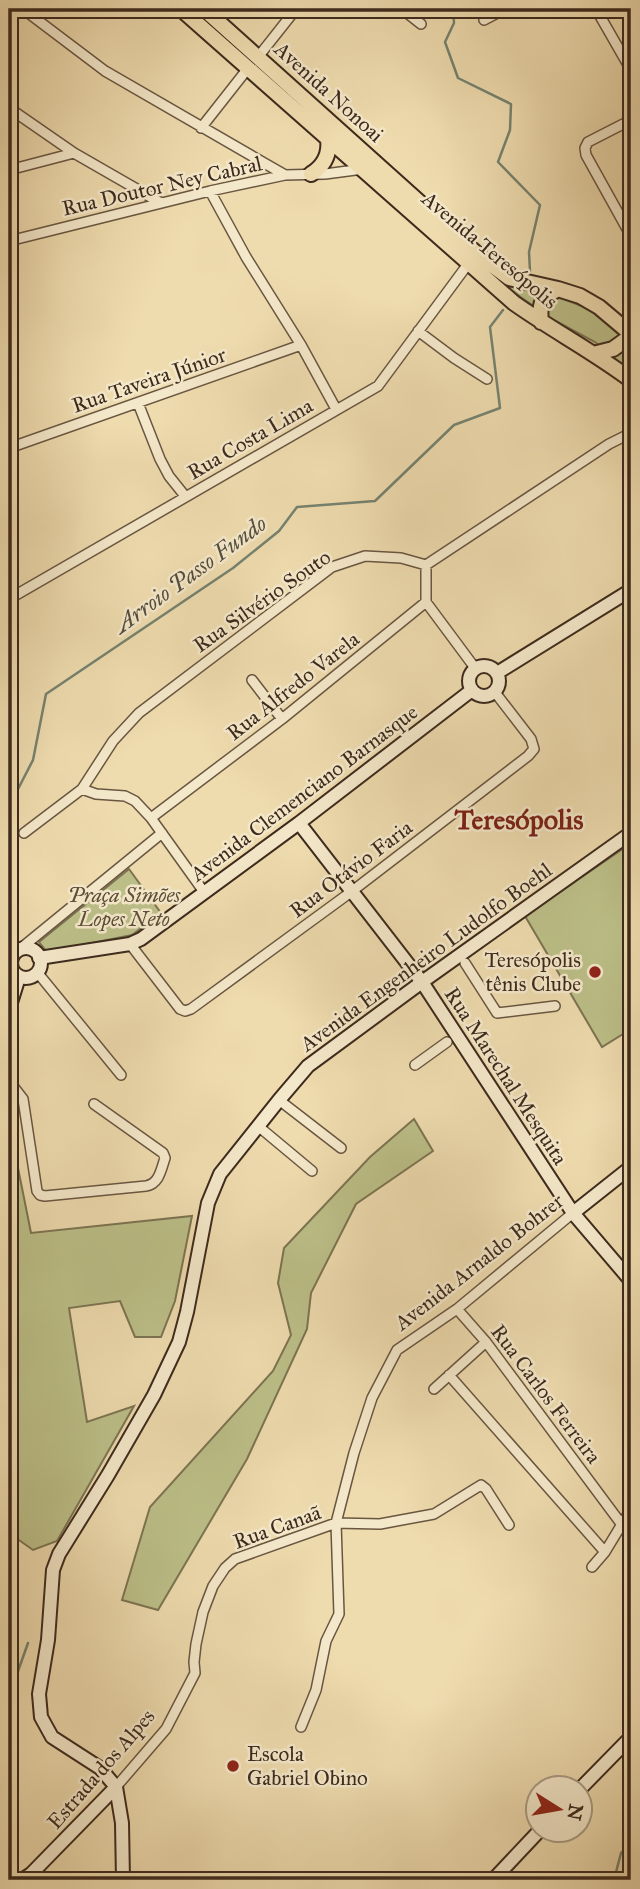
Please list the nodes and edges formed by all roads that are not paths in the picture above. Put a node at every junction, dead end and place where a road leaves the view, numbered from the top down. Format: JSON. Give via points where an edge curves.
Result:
{"nodes":[{"id":1,"x":24,"y":9,"type":"edge"},
{"id":2,"x":181,"y":9,"type":"edge"},
{"id":3,"x":204,"y":9,"type":"edge"},
{"id":4,"x":296,"y":9,"type":"edge"},
{"id":5,"x":402,"y":9,"type":"edge"},
{"id":6,"x":505,"y":9,"type":"edge"},
{"id":7,"x":596,"y":9,"type":"edge"},
{"id":8,"x":9,"y":14,"type":"edge"},
{"id":9,"x":484,"y":20,"type":"dead end"},
{"id":10,"x":421,"y":24,"type":"dead end"},
{"id":11,"x":253,"y":62,"type":"junction"},
{"id":12,"x":631,"y":69,"type":"edge"},
{"id":13,"x":9,"y":108,"type":"edge"},
{"id":14,"x":631,"y":120,"type":"edge"},
{"id":15,"x":201,"y":128,"type":"junction"},
{"id":16,"x":328,"y":139,"type":"junction"},
{"id":17,"x":74,"y":153,"type":"junction"},
{"id":18,"x":9,"y":170,"type":"edge"},
{"id":19,"x":318,"y":174,"type":"junction"},
{"id":20,"x":367,"y":174,"type":"junction"},
{"id":21,"x":285,"y":175,"type":"junction"},
{"id":22,"x":395,"y":180,"type":"junction"},
{"id":23,"x":211,"y":191,"type":"junction"},
{"id":24,"x":161,"y":203,"type":"junction"},
{"id":25,"x":631,"y":236,"type":"edge"},
{"id":26,"x":9,"y":241,"type":"edge"},
{"id":27,"x":468,"y":264,"type":"junction"},
{"id":28,"x":558,"y":289,"type":"junction"},
{"id":29,"x":541,"y":322,"type":"junction"},
{"id":30,"x":418,"y":331,"type":"junction"},
{"id":31,"x":631,"y":335,"type":"edge"},
{"id":32,"x":301,"y":345,"type":"junction"},
{"id":33,"x":593,"y":354,"type":"junction"},
{"id":34,"x":486,"y":379,"type":"dead end"},
{"id":35,"x":631,"y":380,"type":"edge"},
{"id":36,"x":138,"y":403,"type":"junction"},
{"id":37,"x":335,"y":409,"type":"junction"},
{"id":38,"x":631,"y":433,"type":"edge"},
{"id":39,"x":9,"y":448,"type":"edge"},
{"id":40,"x":185,"y":496,"type":"junction"},
{"id":41,"x":426,"y":565,"type":"junction"},
{"id":42,"x":631,"y":590,"type":"edge"},
{"id":43,"x":9,"y":598,"type":"edge"},
{"id":44,"x":426,"y":602,"type":"junction"},
{"id":45,"x":475,"y":668,"type":"junction"},
{"id":46,"x":497,"y":673,"type":"junction"},
{"id":47,"x":252,"y":680,"type":"dead end"},
{"id":48,"x":472,"y":690,"type":"junction"},
{"id":49,"x":494,"y":691,"type":"junction"},
{"id":50,"x":282,"y":719,"type":"junction"},
{"id":51,"x":82,"y":789,"type":"junction"},
{"id":52,"x":150,"y":818,"type":"junction"},
{"id":53,"x":299,"y":823,"type":"junction"},
{"id":54,"x":24,"y":833,"type":"dead end"},
{"id":55,"x":162,"y":833,"type":"junction"},
{"id":56,"x":631,"y":833,"type":"edge"},
{"id":57,"x":204,"y":892,"type":"junction"},
{"id":58,"x":351,"y":892,"type":"junction"},
{"id":59,"x":130,"y":944,"type":"junction"},
{"id":60,"x":12,"y":955,"type":"edge"},
{"id":61,"x":40,"y":958,"type":"junction"},
{"id":62,"x":465,"y":963,"type":"dead end"},
{"id":63,"x":37,"y":972,"type":"junction"},
{"id":64,"x":19,"y":976,"type":"junction"},
{"id":65,"x":422,"y":982,"type":"junction"},
{"id":66,"x":9,"y":1006,"type":"edge"},
{"id":67,"x":555,"y":1006,"type":"dead end"},
{"id":68,"x":447,"y":1042,"type":"dead end"},
{"id":69,"x":415,"y":1065,"type":"dead end"},
{"id":70,"x":121,"y":1075,"type":"dead end"},
{"id":71,"x":9,"y":1081,"type":"edge"},
{"id":72,"x":279,"y":1100,"type":"junction"},
{"id":73,"x":94,"y":1104,"type":"dead end"},
{"id":74,"x":258,"y":1126,"type":"junction"},
{"id":75,"x":341,"y":1148,"type":"dead end"},
{"id":76,"x":631,"y":1167,"type":"edge"},
{"id":77,"x":312,"y":1171,"type":"dead end"},
{"id":78,"x":573,"y":1213,"type":"junction"},
{"id":79,"x":631,"y":1281,"type":"edge"},
{"id":80,"x":457,"y":1309,"type":"junction"},
{"id":81,"x":486,"y":1342,"type":"junction"},
{"id":82,"x":449,"y":1375,"type":"junction"},
{"id":83,"x":434,"y":1389,"type":"dead end"},
{"id":84,"x":631,"y":1509,"type":"edge"},
{"id":85,"x":336,"y":1523,"type":"junction"},
{"id":86,"x":622,"y":1523,"type":"junction"},
{"id":87,"x":509,"y":1525,"type":"dead end"},
{"id":88,"x":631,"y":1537,"type":"edge"},
{"id":89,"x":606,"y":1552,"type":"junction"},
{"id":90,"x":592,"y":1567,"type":"dead end"},
{"id":91,"x":195,"y":1673,"type":"joint"},
{"id":92,"x":301,"y":1727,"type":"dead end"},
{"id":93,"x":631,"y":1738,"type":"edge"},
{"id":94,"x":594,"y":1775,"type":"edge"},
{"id":95,"x":116,"y":1787,"type":"junction"},
{"id":96,"x":528,"y":1843,"type":"edge"},
{"id":97,"x":22,"y":1880,"type":"edge"},
{"id":98,"x":123,"y":1880,"type":"edge"},
{"id":99,"x":493,"y":1880,"type":"edge"}],
"edges":[{"from":1,"to":8,"type":"street"},
{"from":1,"to":15,"type":"street","via":[[104,71]]},
{"from":2,"to":11,"type":"main road","name":"Avenida Nonoai"},
{"from":3,"to":11,"type":"main road","name":"Avenida Nonoai"},
{"from":4,"to":11,"type":"street"},
{"from":5,"to":10,"type":"street"},
{"from":6,"to":9,"type":"street"},
{"from":7,"to":12,"type":"street"},
{"from":11,"to":15,"type":"street"},
{"from":11,"to":16,"type":"main road","name":"Avenida Nonoai"},
{"from":11,"to":22,"type":"main road","name":"Avenida Nonoai"},
{"from":13,"to":17,"type":"street"},
{"from":14,"to":25,"type":"street","via":[[588,142],[585,148]]},
{"from":15,"to":21,"type":"street"},
{"from":16,"to":19,"type":"main road","via":[[327,157]]},
{"from":16,"to":20,"type":"main road","name":"Avenida Nonoai"},
{"from":17,"to":18,"type":"street"},
{"from":17,"to":24,"type":"street"},
{"from":19,"to":20,"type":"street","name":"Rua Doutor Ney Cabral"},
{"from":19,"to":21,"type":"street","name":"Rua Doutor Ney Cabral"},
{"from":20,"to":22,"type":"main road","via":[[373,169]]},
{"from":20,"to":27,"type":"main road","name":"Avenida Teresópolis"},
{"from":21,"to":23,"type":"street","name":"Rua Doutor Ney Cabral"},
{"from":22,"to":28,"type":"main road","name":"Avenida Teresópolis","via":[[509,278]]},
{"from":23,"to":24,"type":"street","name":"Rua Doutor Ney Cabral"},
{"from":23,"to":32,"type":"street"},
{"from":24,"to":26,"type":"street","name":"Rua Doutor Ney Cabral"},
{"from":27,"to":29,"type":"main road","name":"Avenida Teresópolis"},
{"from":27,"to":30,"type":"street","name":"Rua Costa Lima"},
{"from":28,"to":29,"type":"main road","via":[[541,302]]},
{"from":28,"to":31,"type":"main road","name":"Avenida Teresópolis","via":[[599,307]]},
{"from":29,"to":33,"type":"main road","name":"Avenida Teresópolis"},
{"from":30,"to":34,"type":"street"},
{"from":30,"to":37,"type":"street","name":"Rua Costa Lima","via":[[378,386]]},
{"from":31,"to":33,"type":"main road","via":[[613,349]]},
{"from":32,"to":36,"type":"street","name":"Rua Taveira Júnior"},
{"from":32,"to":37,"type":"street"},
{"from":33,"to":35,"type":"main road","name":"Avenida Teresópolis"},
{"from":36,"to":39,"type":"street","name":"Rua Taveira Júnior"},
{"from":36,"to":40,"type":"street","via":[[160,459]]},
{"from":37,"to":40,"type":"street","name":"Rua Costa Lima"},
{"from":38,"to":41,"type":"street"},
{"from":40,"to":43,"type":"street","name":"Rua Costa Lima"},
{"from":41,"to":44,"type":"street"},
{"from":41,"to":51,"type":"street","name":"Rua Silvério Souto","via":[[365,556],[332,567],[139,713],[113,741]]},
{"from":42,"to":46,"type":"street"},
{"from":44,"to":45,"type":"street"},
{"from":44,"to":50,"type":"street","name":"Rua Alfredo Varela"},
{"from":45,"to":46,"type":"street","via":[[487,666]]},
{"from":45,"to":48,"type":"street","via":[[470,675]]},
{"from":46,"to":49,"type":"street"},
{"from":47,"to":50,"type":"street"},
{"from":48,"to":49,"type":"street","via":[[479,695]]},
{"from":48,"to":53,"type":"street","name":"Avenida Clemenciano Barnasque"},
{"from":49,"to":58,"type":"street","name":"Rua Otávio Faria","via":[[534,749]]},
{"from":50,"to":52,"type":"street","name":"Rua Alfredo Varela"},
{"from":51,"to":52,"type":"street","via":[[103,796],[125,796]]},
{"from":51,"to":54,"type":"street","name":"Rua Silvério Souto"},
{"from":52,"to":55,"type":"street"},
{"from":53,"to":57,"type":"street","name":"Avenida Clemenciano Barnasque"},
{"from":53,"to":58,"type":"street","name":"Rua Marechal Mesquita"},
{"from":55,"to":57,"type":"street"},
{"from":55,"to":60,"type":"street"},
{"from":56,"to":65,"type":"street","name":"Avenida Engenheiro Ludolfo Boehl"},
{"from":57,"to":59,"type":"street","name":"Avenida Clemenciano Barnasque"},
{"from":58,"to":59,"type":"street","name":"Rua Otávio Faria","via":[[185,1012]]},
{"from":58,"to":65,"type":"street","name":"Rua Marechal Mesquita"},
{"from":59,"to":61,"type":"street","name":"Avenida Clemenciano Barnasque"},
{"from":60,"to":61,"type":"street","via":[[30,949]]},
{"from":60,"to":64,"type":"street","via":[[12,970]]},
{"from":61,"to":63,"type":"street"},
{"from":62,"to":67,"type":"street","via":[[497,1013]]},
{"from":63,"to":64,"type":"street"},
{"from":63,"to":70,"type":"street"},
{"from":64,"to":66,"type":"street"},
{"from":65,"to":72,"type":"street","name":"Avenida Engenheiro Ludolfo Boehl","via":[[308,1066]]},
{"from":65,"to":78,"type":"street","name":"Rua Marechal Mesquita"},
{"from":68,"to":69,"type":"street"},
{"from":71,"to":73,"type":"street","via":[[23,1099],[40,1195],[156,1182],[163,1153]]},
{"from":72,"to":74,"type":"street","name":"Avenida Engenheiro Ludolfo Boehl"},
{"from":72,"to":75,"type":"street"},
{"from":74,"to":77,"type":"street"},
{"from":74,"to":95,"type":"street","name":"Avenida Engenheiro Ludolfo Boehl","via":[[220,1174],[208,1203],[179,1342],[154,1395],[52,1570],[39,1694],[41,1717],[52,1737],[100,1768]]},
{"from":76,"to":78,"type":"street","name":"Avenida Arnaldo Bohrer"},
{"from":78,"to":79,"type":"street","name":"Rua Marechal Mesquita"},
{"from":78,"to":80,"type":"street","name":"Avenida Arnaldo Bohrer"},
{"from":80,"to":81,"type":"street","name":"Rua Carlos Ferreira"},
{"from":80,"to":85,"type":"street","name":"Avenida Arnaldo Bohrer","via":[[397,1350],[372,1398]]},
{"from":81,"to":82,"type":"street"},
{"from":81,"to":86,"type":"street","name":"Rua Carlos Ferreira"},
{"from":82,"to":83,"type":"street"},
{"from":82,"to":89,"type":"street"},
{"from":84,"to":86,"type":"street"},
{"from":85,"to":87,"type":"street","name":"Rua Canaã","via":[[380,1524],[434,1514],[481,1485]]},
{"from":85,"to":91,"type":"street","name":"Rua Canaã","via":[[235,1559],[225,1567],[203,1612]]},
{"from":85,"to":92,"type":"street","name":"Avenida Arnaldo Bohrer","via":[[339,1614],[326,1641],[316,1690]]},
{"from":86,"to":88,"type":"street","name":"Rua Carlos Ferreira"},
{"from":86,"to":89,"type":"street"},
{"from":89,"to":90,"type":"street"},
{"from":91,"to":95,"type":"street","name":"Estrada dos Alpes","via":[[166,1729]]},
{"from":93,"to":94,"type":"street"},
{"from":95,"to":97,"type":"street","name":"Estrada dos Alpes"},
{"from":95,"to":98,"type":"street"},
{"from":96,"to":99,"type":"street"}]}
